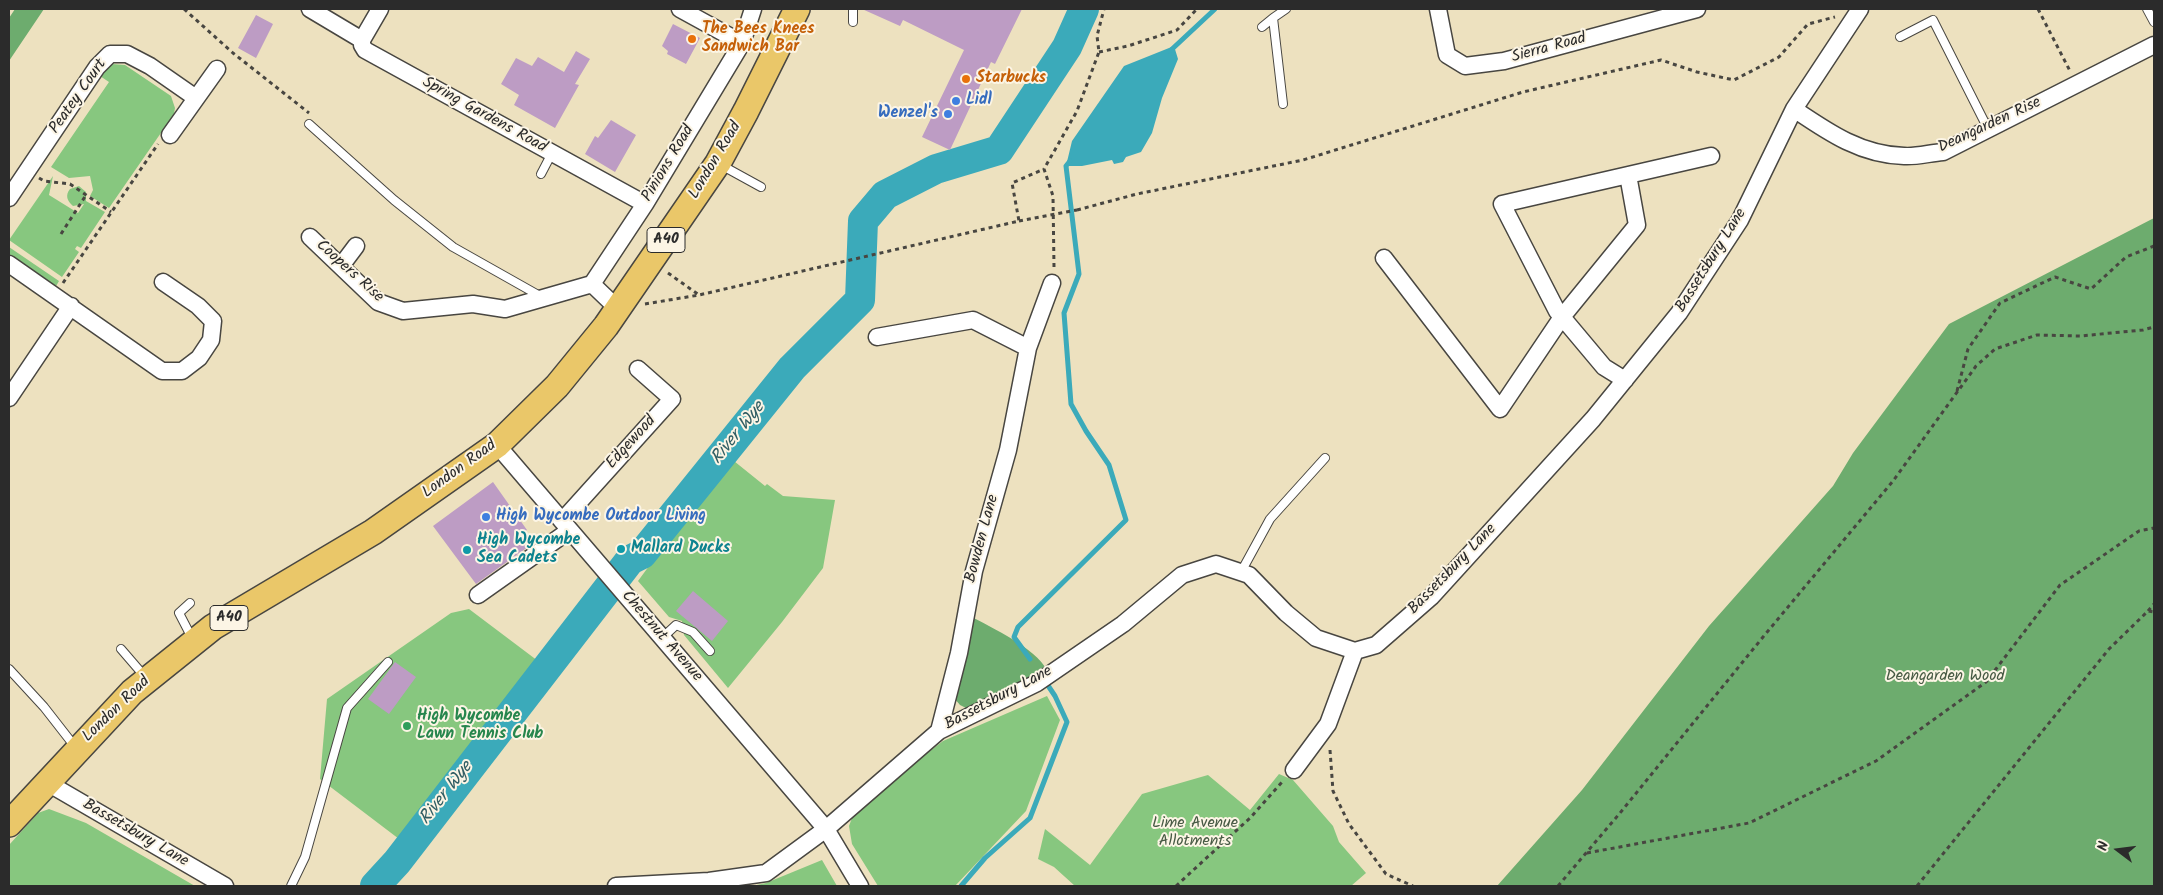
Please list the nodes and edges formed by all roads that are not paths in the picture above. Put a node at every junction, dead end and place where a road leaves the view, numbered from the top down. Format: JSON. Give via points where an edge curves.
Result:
{"nodes":[{"id":1,"x":310,"y":9,"type":"edge"},
{"id":2,"x":380,"y":9,"type":"edge"},
{"id":3,"x":680,"y":9,"type":"edge"},
{"id":4,"x":753,"y":9,"type":"edge"},
{"id":5,"x":797,"y":9,"type":"edge"},
{"id":6,"x":853,"y":9,"type":"edge"},
{"id":7,"x":1286,"y":9,"type":"edge"},
{"id":8,"x":1438,"y":9,"type":"edge"},
{"id":9,"x":1697,"y":9,"type":"edge"},
{"id":10,"x":1861,"y":9,"type":"edge"},
{"id":11,"x":2147,"y":9,"type":"edge"},
{"id":12,"x":1273,"y":18,"type":"junction"},
{"id":13,"x":853,"y":22,"type":"dead end"},
{"id":14,"x":2154,"y":22,"type":"edge"},
{"id":15,"x":1262,"y":27,"type":"dead end"},
{"id":16,"x":1900,"y":37,"type":"dead end"},
{"id":17,"x":362,"y":40,"type":"junction"},
{"id":18,"x":742,"y":43,"type":"junction"},
{"id":19,"x":2154,"y":45,"type":"edge"},
{"id":20,"x":217,"y":69,"type":"dead end"},
{"id":21,"x":196,"y":98,"type":"junction"},
{"id":22,"x":1283,"y":104,"type":"dead end"},
{"id":23,"x":1794,"y":109,"type":"junction"},
{"id":24,"x":309,"y":124,"type":"road end"},
{"id":25,"x":1988,"y":129,"type":"junction"},
{"id":26,"x":170,"y":135,"type":"road end"},
{"id":27,"x":552,"y":153,"type":"junction"},
{"id":28,"x":1711,"y":156,"type":"dead end"},
{"id":29,"x":718,"y":163,"type":"junction"},
{"id":30,"x":540,"y":174,"type":"dead end"},
{"id":31,"x":1628,"y":175,"type":"junction"},
{"id":32,"x":761,"y":187,"type":"dead end"},
{"id":33,"x":9,"y":198,"type":"edge"},
{"id":34,"x":645,"y":204,"type":"junction"},
{"id":35,"x":310,"y":237,"type":"dead end"},
{"id":36,"x":356,"y":246,"type":"dead end"},
{"id":37,"x":1384,"y":258,"type":"dead end"},
{"id":38,"x":9,"y":264,"type":"edge"},
{"id":39,"x":341,"y":266,"type":"junction"},
{"id":40,"x":163,"y":282,"type":"dead end"},
{"id":41,"x":1052,"y":283,"type":"road end"},
{"id":42,"x":592,"y":284,"type":"junction"},
{"id":43,"x":542,"y":298,"type":"junction"},
{"id":44,"x":71,"y":306,"type":"junction"},
{"id":45,"x":618,"y":309,"type":"junction"},
{"id":46,"x":1562,"y":317,"type":"junction"},
{"id":47,"x":877,"y":337,"type":"dead end"},
{"id":48,"x":1028,"y":348,"type":"junction"},
{"id":49,"x":638,"y":369,"type":"dead end"},
{"id":50,"x":1625,"y":380,"type":"junction"},
{"id":51,"x":9,"y":398,"type":"edge"},
{"id":52,"x":497,"y":444,"type":"junction"},
{"id":53,"x":1325,"y":458,"type":"dead end"},
{"id":54,"x":566,"y":525,"type":"junction"},
{"id":55,"x":1241,"y":572,"type":"junction"},
{"id":56,"x":478,"y":595,"type":"dead end"},
{"id":57,"x":190,"y":603,"type":"dead end"},
{"id":58,"x":662,"y":638,"type":"junction"},
{"id":59,"x":194,"y":642,"type":"junction"},
{"id":60,"x":121,"y":649,"type":"dead end"},
{"id":61,"x":710,"y":651,"type":"dead end"},
{"id":62,"x":1355,"y":651,"type":"junction"},
{"id":63,"x":388,"y":662,"type":"dead end"},
{"id":64,"x":9,"y":669,"type":"edge"},
{"id":65,"x":147,"y":680,"type":"junction"},
{"id":66,"x":939,"y":731,"type":"junction"},
{"id":67,"x":77,"y":750,"type":"junction"},
{"id":68,"x":1294,"y":770,"type":"road end"},
{"id":69,"x":46,"y":782,"type":"junction"},
{"id":70,"x":9,"y":824,"type":"edge"},
{"id":71,"x":826,"y":829,"type":"junction"},
{"id":72,"x":709,"y":883,"type":"edge"},
{"id":73,"x":225,"y":886,"type":"edge"},
{"id":74,"x":291,"y":886,"type":"edge"},
{"id":75,"x":616,"y":886,"type":"edge"},
{"id":76,"x":860,"y":886,"type":"edge"}],
"edges":[{"from":1,"to":17,"type":"street","name":"Spring Gardens Road"},
{"from":2,"to":17,"type":"street"},
{"from":3,"to":18,"type":"street"},
{"from":4,"to":18,"type":"street","name":"Pinions Road"},
{"from":5,"to":29,"type":"main road","name":"London Road","number":"A40"},
{"from":6,"to":13,"type":"lane"},
{"from":7,"to":12,"type":"lane"},
{"from":8,"to":9,"type":"street","name":"Sierra Road","via":[[1447,55],[1465,66],[1504,61]]},
{"from":10,"to":23,"type":"street","name":"Bassetsbury Lane"},
{"from":11,"to":14,"type":"lane"},
{"from":12,"to":15,"type":"lane"},
{"from":12,"to":22,"type":"lane"},
{"from":16,"to":25,"type":"lane","via":[[1933,20]]},
{"from":17,"to":27,"type":"street","name":"Spring Gardens Road","via":[[364,50]]},
{"from":18,"to":34,"type":"street","name":"Pinions Road"},
{"from":19,"to":25,"type":"street","name":"Deangarden Rise"},
{"from":20,"to":21,"type":"street"},
{"from":21,"to":26,"type":"street"},
{"from":21,"to":33,"type":"street","name":"Peatey Court","via":[[127,54],[110,54],[97,67]]},
{"from":23,"to":25,"type":"street","name":"Deangarden Rise","via":[[1837,138],[1866,150],[1904,156],[1943,152]]},
{"from":23,"to":50,"type":"street","name":"Bassetsbury Lane","via":[[1740,220],[1679,313]]},
{"from":24,"to":43,"type":"lane","via":[[394,200],[453,247]]},
{"from":27,"to":30,"type":"lane"},
{"from":27,"to":34,"type":"street","name":"Spring Gardens Road"},
{"from":28,"to":31,"type":"street"},
{"from":29,"to":32,"type":"lane"},
{"from":29,"to":45,"type":"main road","name":"London Road","number":"A40"},
{"from":31,"to":46,"type":"street","via":[[1637,225]]},
{"from":31,"to":46,"type":"street","via":[[1502,204]]},
{"from":34,"to":42,"type":"street","name":"Pinions Road"},
{"from":35,"to":39,"type":"street","name":"Coopers Rise"},
{"from":36,"to":39,"type":"street"},
{"from":37,"to":46,"type":"street","via":[[1500,409]]},
{"from":38,"to":44,"type":"street"},
{"from":39,"to":43,"type":"street","name":"Coopers Rise","via":[[378,302],[403,311],[473,304],[505,309]]},
{"from":40,"to":44,"type":"street","via":[[198,306],[213,322],[211,340],[199,358],[182,371],[162,371]]},
{"from":41,"to":48,"type":"street","name":"Bowden Lane"},
{"from":42,"to":43,"type":"street","name":"Coopers Rise"},
{"from":42,"to":45,"type":"street"},
{"from":44,"to":51,"type":"street"},
{"from":45,"to":52,"type":"main road","name":"London Road","number":"A40","via":[[556,386]]},
{"from":46,"to":50,"type":"street","via":[[1604,367]]},
{"from":47,"to":48,"type":"street","via":[[973,320]]},
{"from":48,"to":66,"type":"street","name":"Bowden Lane","via":[[1008,450],[974,571],[959,653]]},
{"from":49,"to":54,"type":"street","name":"Edgewood","via":[[672,399]]},
{"from":50,"to":62,"type":"street","name":"Bassetsbury Lane","via":[[1431,597],[1376,644]]},
{"from":52,"to":54,"type":"street","name":"Chestnut Avenue"},
{"from":52,"to":59,"type":"main road","name":"London Road","number":"A40","via":[[373,532],[213,627]]},
{"from":53,"to":55,"type":"lane","via":[[1270,519]]},
{"from":54,"to":56,"type":"street"},
{"from":54,"to":58,"type":"street","name":"Chestnut Avenue"},
{"from":55,"to":62,"type":"street","name":"Bassetsbury Lane","via":[[1249,575],[1316,638]]},
{"from":55,"to":66,"type":"street","name":"Bassetsbury Lane","via":[[1216,564],[1182,575],[1124,624],[1037,683]]},
{"from":57,"to":59,"type":"lane","via":[[179,613]]},
{"from":58,"to":61,"type":"lane","via":[[676,625],[693,632]]},
{"from":58,"to":71,"type":"street","name":"Chestnut Avenue"},
{"from":59,"to":65,"type":"main road","name":"London Road","number":"A40"},
{"from":60,"to":65,"type":"lane"},
{"from":62,"to":68,"type":"street","via":[[1328,724]]},
{"from":63,"to":74,"type":"lane","via":[[347,708],[305,856]]},
{"from":64,"to":67,"type":"lane"},
{"from":65,"to":67,"type":"main road","name":"London Road","number":"A40"},
{"from":66,"to":71,"type":"street","name":"Bassetsbury Lane"},
{"from":67,"to":69,"type":"main road","name":"London Road","number":"A40"},
{"from":69,"to":70,"type":"main road","name":"London Road","number":"A40"},
{"from":69,"to":73,"type":"street","name":"Bassetsbury Lane"},
{"from":71,"to":72,"type":"street","name":"Bassetsbury Lane","via":[[766,873]]},
{"from":71,"to":76,"type":"street","name":"Chestnut Avenue"},
{"from":72,"to":75,"type":"street","name":"Bassetsbury Lane"}]}
